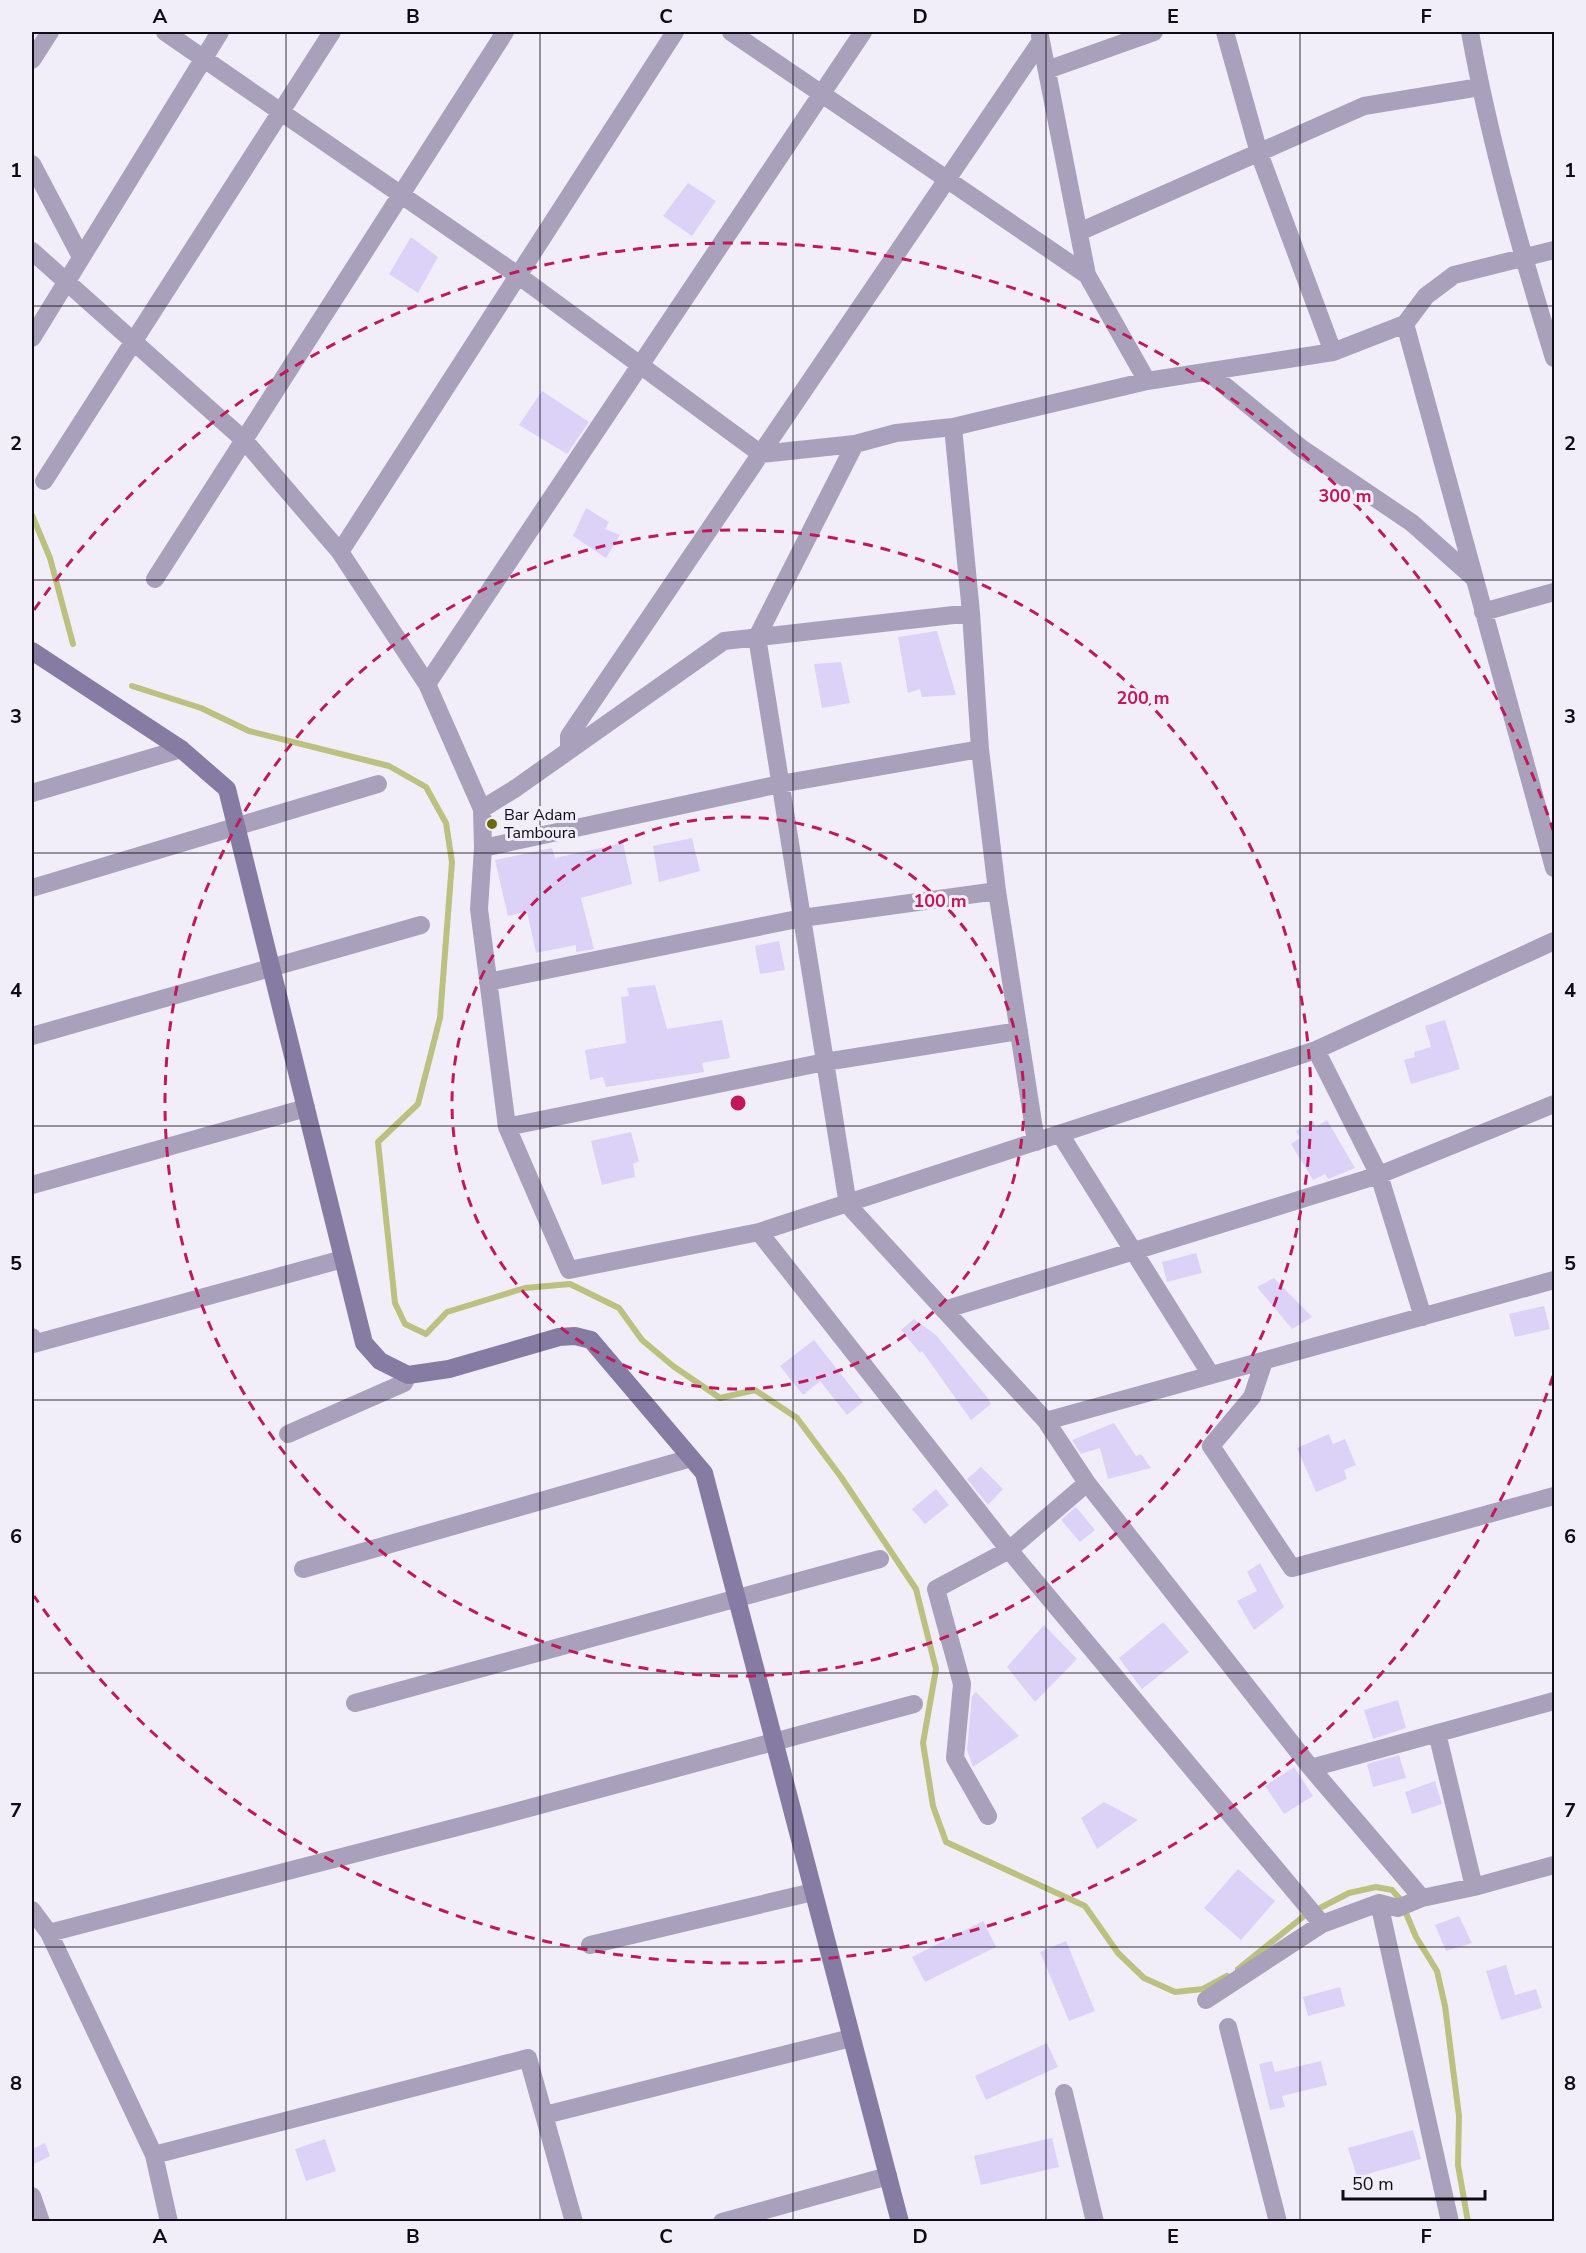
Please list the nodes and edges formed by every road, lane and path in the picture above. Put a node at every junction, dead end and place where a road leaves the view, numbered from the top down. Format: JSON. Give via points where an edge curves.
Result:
{"nodes":[{"id":1,"x":50,"y":32,"type":"edge"},
{"id":2,"x":165,"y":32,"type":"edge"},
{"id":3,"x":220,"y":32,"type":"edge"},
{"id":4,"x":332,"y":32,"type":"edge"},
{"id":5,"x":505,"y":32,"type":"edge"},
{"id":6,"x":675,"y":32,"type":"edge"},
{"id":7,"x":731,"y":32,"type":"edge"},
{"id":8,"x":863,"y":32,"type":"edge"},
{"id":9,"x":1154,"y":32,"type":"edge"},
{"id":10,"x":1226,"y":32,"type":"edge"},
{"id":11,"x":1470,"y":32,"type":"edge"},
{"id":12,"x":1040,"y":36,"type":"edge"},
{"id":13,"x":203,"y":58,"type":"junction"},
{"id":14,"x":32,"y":60,"type":"edge"},
{"id":15,"x":1047,"y":70,"type":"junction"},
{"id":16,"x":1480,"y":87,"type":"junction"},
{"id":17,"x":822,"y":93,"type":"junction"},
{"id":18,"x":281,"y":111,"type":"junction"},
{"id":19,"x":1259,"y":153,"type":"junction"},
{"id":20,"x":32,"y":164,"type":"edge"},
{"id":21,"x":947,"y":179,"type":"junction"},
{"id":22,"x":402,"y":193,"type":"junction"},
{"id":23,"x":1079,"y":232,"type":"junction"},
{"id":24,"x":1554,"y":250,"type":"edge"},
{"id":25,"x":32,"y":251,"type":"edge"},
{"id":26,"x":81,"y":257,"type":"junction"},
{"id":27,"x":1524,"y":258,"type":"junction"},
{"id":28,"x":1087,"y":275,"type":"junction"},
{"id":29,"x":519,"y":276,"type":"junction"},
{"id":30,"x":66,"y":282,"type":"junction"},
{"id":31,"x":1405,"y":324,"type":"junction"},
{"id":32,"x":32,"y":338,"type":"edge"},
{"id":33,"x":133,"y":341,"type":"junction"},
{"id":34,"x":1333,"y":352,"type":"junction"},
{"id":35,"x":1554,"y":358,"type":"edge"},
{"id":36,"x":640,"y":366,"type":"junction"},
{"id":37,"x":1208,"y":372,"type":"junction"},
{"id":38,"x":1147,"y":381,"type":"junction"},
{"id":39,"x":952,"y":427,"type":"junction"},
{"id":40,"x":244,"y":440,"type":"junction"},
{"id":41,"x":855,"y":444,"type":"junction"},
{"id":42,"x":761,"y":454,"type":"junction"},
{"id":43,"x":44,"y":481,"type":"dead end"},
{"id":44,"x":340,"y":552,"type":"junction"},
{"id":45,"x":154,"y":579,"type":"dead end"},
{"id":46,"x":1475,"y":579,"type":"junction"},
{"id":47,"x":1554,"y":592,"type":"edge"},
{"id":48,"x":1484,"y":612,"type":"junction"},
{"id":49,"x":971,"y":613,"type":"junction"},
{"id":50,"x":756,"y":637,"type":"junction"},
{"id":51,"x":32,"y":651,"type":"edge"},
{"id":52,"x":428,"y":684,"type":"junction"},
{"id":53,"x":181,"y":749,"type":"junction"},
{"id":54,"x":980,"y":749,"type":"junction"},
{"id":55,"x":570,"y":750,"type":"junction"},
{"id":56,"x":378,"y":784,"type":"dead end"},
{"id":57,"x":780,"y":784,"type":"junction"},
{"id":58,"x":32,"y":793,"type":"edge"},
{"id":59,"x":482,"y":809,"type":"junction"},
{"id":60,"x":236,"y":827,"type":"junction"},
{"id":61,"x":483,"y":848,"type":"junction"},
{"id":62,"x":1554,"y":868,"type":"edge"},
{"id":63,"x":32,"y":888,"type":"edge"},
{"id":64,"x":997,"y":891,"type":"junction"},
{"id":65,"x":802,"y":918,"type":"junction"},
{"id":66,"x":421,"y":925,"type":"dead end"},
{"id":67,"x":1554,"y":941,"type":"edge"},
{"id":68,"x":271,"y":967,"type":"junction"},
{"id":69,"x":488,"y":982,"type":"junction"},
{"id":70,"x":1019,"y":1031,"type":"junction"},
{"id":71,"x":32,"y":1036,"type":"edge"},
{"id":72,"x":1316,"y":1050,"type":"junction"},
{"id":73,"x":825,"y":1062,"type":"junction"},
{"id":74,"x":1554,"y":1104,"type":"edge"},
{"id":75,"x":306,"y":1108,"type":"junction"},
{"id":76,"x":507,"y":1127,"type":"junction"},
{"id":77,"x":1060,"y":1134,"type":"junction"},
{"id":78,"x":1036,"y":1142,"type":"junction"},
{"id":79,"x":1379,"y":1175,"type":"junction"},
{"id":80,"x":32,"y":1185,"type":"edge"},
{"id":81,"x":848,"y":1205,"type":"junction"},
{"id":82,"x":759,"y":1232,"type":"junction"},
{"id":83,"x":1133,"y":1251,"type":"junction"},
{"id":84,"x":343,"y":1259,"type":"junction"},
{"id":85,"x":1554,"y":1280,"type":"edge"},
{"id":86,"x":944,"y":1310,"type":"junction"},
{"id":87,"x":1423,"y":1317,"type":"junction"},
{"id":88,"x":32,"y":1337,"type":"edge"},
{"id":89,"x":1264,"y":1361,"type":"junction"},
{"id":90,"x":408,"y":1375,"type":"junction"},
{"id":91,"x":1211,"y":1375,"type":"junction"},
{"id":92,"x":1046,"y":1421,"type":"junction"},
{"id":93,"x":288,"y":1434,"type":"dead end"},
{"id":94,"x":691,"y":1458,"type":"junction"},
{"id":95,"x":1087,"y":1483,"type":"junction"},
{"id":96,"x":1554,"y":1496,"type":"edge"},
{"id":97,"x":1009,"y":1550,"type":"junction"},
{"id":98,"x":880,"y":1559,"type":"dead end"},
{"id":99,"x":303,"y":1569,"type":"dead end"},
{"id":100,"x":736,"y":1599,"type":"junction"},
{"id":101,"x":1554,"y":1701,"type":"edge"},
{"id":102,"x":355,"y":1703,"type":"dead end"},
{"id":103,"x":914,"y":1704,"type":"dead end"},
{"id":104,"x":1437,"y":1733,"type":"junction"},
{"id":105,"x":774,"y":1742,"type":"junction"},
{"id":106,"x":1311,"y":1768,"type":"junction"},
{"id":107,"x":988,"y":1816,"type":"dead end"},
{"id":108,"x":1554,"y":1865,"type":"edge"},
{"id":109,"x":1474,"y":1887,"type":"junction"},
{"id":110,"x":813,"y":1892,"type":"junction"},
{"id":111,"x":1379,"y":1903,"type":"junction"},
{"id":112,"x":1410,"y":1903,"type":"junction"},
{"id":113,"x":32,"y":1910,"type":"edge"},
{"id":114,"x":1322,"y":1924,"type":"junction"},
{"id":115,"x":49,"y":1933,"type":"junction"},
{"id":116,"x":590,"y":1945,"type":"dead end"},
{"id":117,"x":1206,"y":2000,"type":"dead end"},
{"id":118,"x":1228,"y":2026,"type":"dead end"},
{"id":119,"x":851,"y":2038,"type":"junction"},
{"id":120,"x":1064,"y":2093,"type":"dead end"},
{"id":121,"x":545,"y":2115,"type":"junction"},
{"id":122,"x":154,"y":2155,"type":"junction"},
{"id":123,"x":888,"y":2176,"type":"junction"},
{"id":124,"x":32,"y":2196,"type":"edge"},
{"id":125,"x":41,"y":2222,"type":"edge"},
{"id":126,"x":169,"y":2222,"type":"edge"},
{"id":127,"x":574,"y":2222,"type":"edge"},
{"id":128,"x":722,"y":2222,"type":"edge"},
{"id":129,"x":900,"y":2222,"type":"edge"},
{"id":130,"x":1095,"y":2222,"type":"edge"},
{"id":131,"x":1278,"y":2222,"type":"edge"},
{"id":132,"x":1450,"y":2222,"type":"edge"}],
"edges":[{"from":1,"to":14,"type":"street"},
{"from":2,"to":13,"type":"street"},
{"from":3,"to":13,"type":"street"},
{"from":4,"to":18,"type":"street"},
{"from":5,"to":22,"type":"street"},
{"from":6,"to":29,"type":"street"},
{"from":7,"to":17,"type":"street"},
{"from":8,"to":17,"type":"street"},
{"from":9,"to":15,"type":"street"},
{"from":10,"to":19,"type":"street"},
{"from":11,"to":16,"type":"street"},
{"from":12,"to":15,"type":"street"},
{"from":12,"to":21,"type":"street"},
{"from":13,"to":18,"type":"street"},
{"from":13,"to":26,"type":"street"},
{"from":15,"to":23,"type":"street"},
{"from":16,"to":19,"type":"street","via":[[1364,106]]},
{"from":16,"to":27,"type":"street"},
{"from":17,"to":21,"type":"street"},
{"from":17,"to":36,"type":"street"},
{"from":18,"to":22,"type":"street"},
{"from":18,"to":33,"type":"street"},
{"from":19,"to":23,"type":"street"},
{"from":19,"to":34,"type":"street"},
{"from":20,"to":26,"type":"street"},
{"from":21,"to":28,"type":"street"},
{"from":21,"to":42,"type":"street"},
{"from":22,"to":29,"type":"street"},
{"from":22,"to":40,"type":"street"},
{"from":23,"to":28,"type":"street"},
{"from":24,"to":27,"type":"street"},
{"from":25,"to":30,"type":"street"},
{"from":26,"to":30,"type":"street"},
{"from":27,"to":31,"type":"street","via":[[1454,275],[1426,296]]},
{"from":27,"to":35,"type":"street"},
{"from":28,"to":38,"type":"street"},
{"from":29,"to":36,"type":"street"},
{"from":29,"to":44,"type":"street"},
{"from":30,"to":32,"type":"street"},
{"from":30,"to":33,"type":"street"},
{"from":31,"to":34,"type":"street"},
{"from":31,"to":46,"type":"street"},
{"from":33,"to":40,"type":"street"},
{"from":33,"to":43,"type":"street"},
{"from":34,"to":37,"type":"street"},
{"from":36,"to":42,"type":"street"},
{"from":36,"to":52,"type":"street"},
{"from":37,"to":38,"type":"street"},
{"from":37,"to":46,"type":"street","via":[[1300,448],[1412,523]]},
{"from":38,"to":39,"type":"street"},
{"from":39,"to":41,"type":"street","via":[[896,433]]},
{"from":39,"to":49,"type":"street"},
{"from":40,"to":44,"type":"street"},
{"from":40,"to":45,"type":"street"},
{"from":41,"to":42,"type":"street"},
{"from":41,"to":50,"type":"street"},
{"from":42,"to":55,"type":"street","via":[[569,736]]},
{"from":44,"to":52,"type":"street"},
{"from":46,"to":48,"type":"street"},
{"from":47,"to":48,"type":"street"},
{"from":48,"to":62,"type":"street"},
{"from":49,"to":50,"type":"street"},
{"from":49,"to":54,"type":"street"},
{"from":50,"to":55,"type":"street","via":[[724,641]]},
{"from":50,"to":57,"type":"street"},
{"from":51,"to":53,"type":"street"},
{"from":52,"to":59,"type":"street"},
{"from":53,"to":58,"type":"street"},
{"from":53,"to":60,"type":"street","via":[[227,789]]},
{"from":54,"to":57,"type":"street"},
{"from":54,"to":64,"type":"street"},
{"from":55,"to":59,"type":"street"},
{"from":56,"to":60,"type":"street"},
{"from":57,"to":61,"type":"street"},
{"from":57,"to":65,"type":"street"},
{"from":59,"to":61,"type":"street"},
{"from":60,"to":63,"type":"street"},
{"from":60,"to":68,"type":"street"},
{"from":61,"to":69,"type":"street","via":[[479,909]]},
{"from":64,"to":65,"type":"street"},
{"from":64,"to":70,"type":"street"},
{"from":65,"to":69,"type":"street"},
{"from":65,"to":73,"type":"street"},
{"from":66,"to":68,"type":"street"},
{"from":67,"to":72,"type":"street"},
{"from":68,"to":71,"type":"street"},
{"from":68,"to":75,"type":"street"},
{"from":69,"to":76,"type":"street"},
{"from":70,"to":73,"type":"street"},
{"from":70,"to":78,"type":"street"},
{"from":72,"to":77,"type":"street"},
{"from":72,"to":79,"type":"street"},
{"from":73,"to":76,"type":"street"},
{"from":73,"to":81,"type":"street"},
{"from":74,"to":79,"type":"street"},
{"from":75,"to":80,"type":"street"},
{"from":75,"to":84,"type":"street"},
{"from":76,"to":82,"type":"street","via":[[569,1270]]},
{"from":77,"to":78,"type":"street"},
{"from":77,"to":83,"type":"street"},
{"from":78,"to":81,"type":"street"},
{"from":79,"to":83,"type":"street"},
{"from":79,"to":87,"type":"street"},
{"from":81,"to":82,"type":"street"},
{"from":81,"to":86,"type":"street"},
{"from":82,"to":97,"type":"street"},
{"from":83,"to":86,"type":"street"},
{"from":83,"to":91,"type":"street"},
{"from":84,"to":88,"type":"street","via":[[33,1344]]},
{"from":84,"to":90,"type":"street","via":[[363,1343],[380,1362]]},
{"from":85,"to":87,"type":"street"},
{"from":86,"to":92,"type":"street"},
{"from":87,"to":89,"type":"street"},
{"from":89,"to":91,"type":"street"},
{"from":89,"to":96,"type":"street","via":[[1252,1396],[1211,1446],[1292,1568]]},
{"from":90,"to":93,"type":"street","via":[[404,1383]]},
{"from":90,"to":94,"type":"street","via":[[449,1369],[559,1337],[591,1340]]},
{"from":91,"to":92,"type":"street"},
{"from":92,"to":95,"type":"street"},
{"from":94,"to":99,"type":"street"},
{"from":94,"to":100,"type":"street","via":[[704,1473]]},
{"from":95,"to":97,"type":"street"},
{"from":95,"to":106,"type":"street"},
{"from":97,"to":107,"type":"street","via":[[936,1589],[962,1684],[955,1758]]},
{"from":97,"to":114,"type":"street"},
{"from":98,"to":100,"type":"street"},
{"from":100,"to":102,"type":"street"},
{"from":100,"to":105,"type":"street"},
{"from":101,"to":104,"type":"street"},
{"from":103,"to":105,"type":"street"},
{"from":104,"to":106,"type":"street"},
{"from":104,"to":109,"type":"street"},
{"from":105,"to":110,"type":"street"},
{"from":105,"to":115,"type":"street"},
{"from":106,"to":112,"type":"street"},
{"from":108,"to":109,"type":"street"},
{"from":109,"to":112,"type":"street"},
{"from":110,"to":116,"type":"street"},
{"from":110,"to":119,"type":"street"},
{"from":111,"to":112,"type":"street"},
{"from":111,"to":114,"type":"street"},
{"from":111,"to":132,"type":"street"},
{"from":113,"to":115,"type":"street"},
{"from":114,"to":117,"type":"street"},
{"from":115,"to":122,"type":"street"},
{"from":118,"to":131,"type":"street"},
{"from":119,"to":121,"type":"street"},
{"from":119,"to":123,"type":"street"},
{"from":120,"to":130,"type":"street"},
{"from":121,"to":122,"type":"street","via":[[528,2058]]},
{"from":121,"to":127,"type":"street"},
{"from":122,"to":126,"type":"street"},
{"from":123,"to":128,"type":"street"},
{"from":123,"to":129,"type":"street"},
{"from":124,"to":125,"type":"street"}]}
